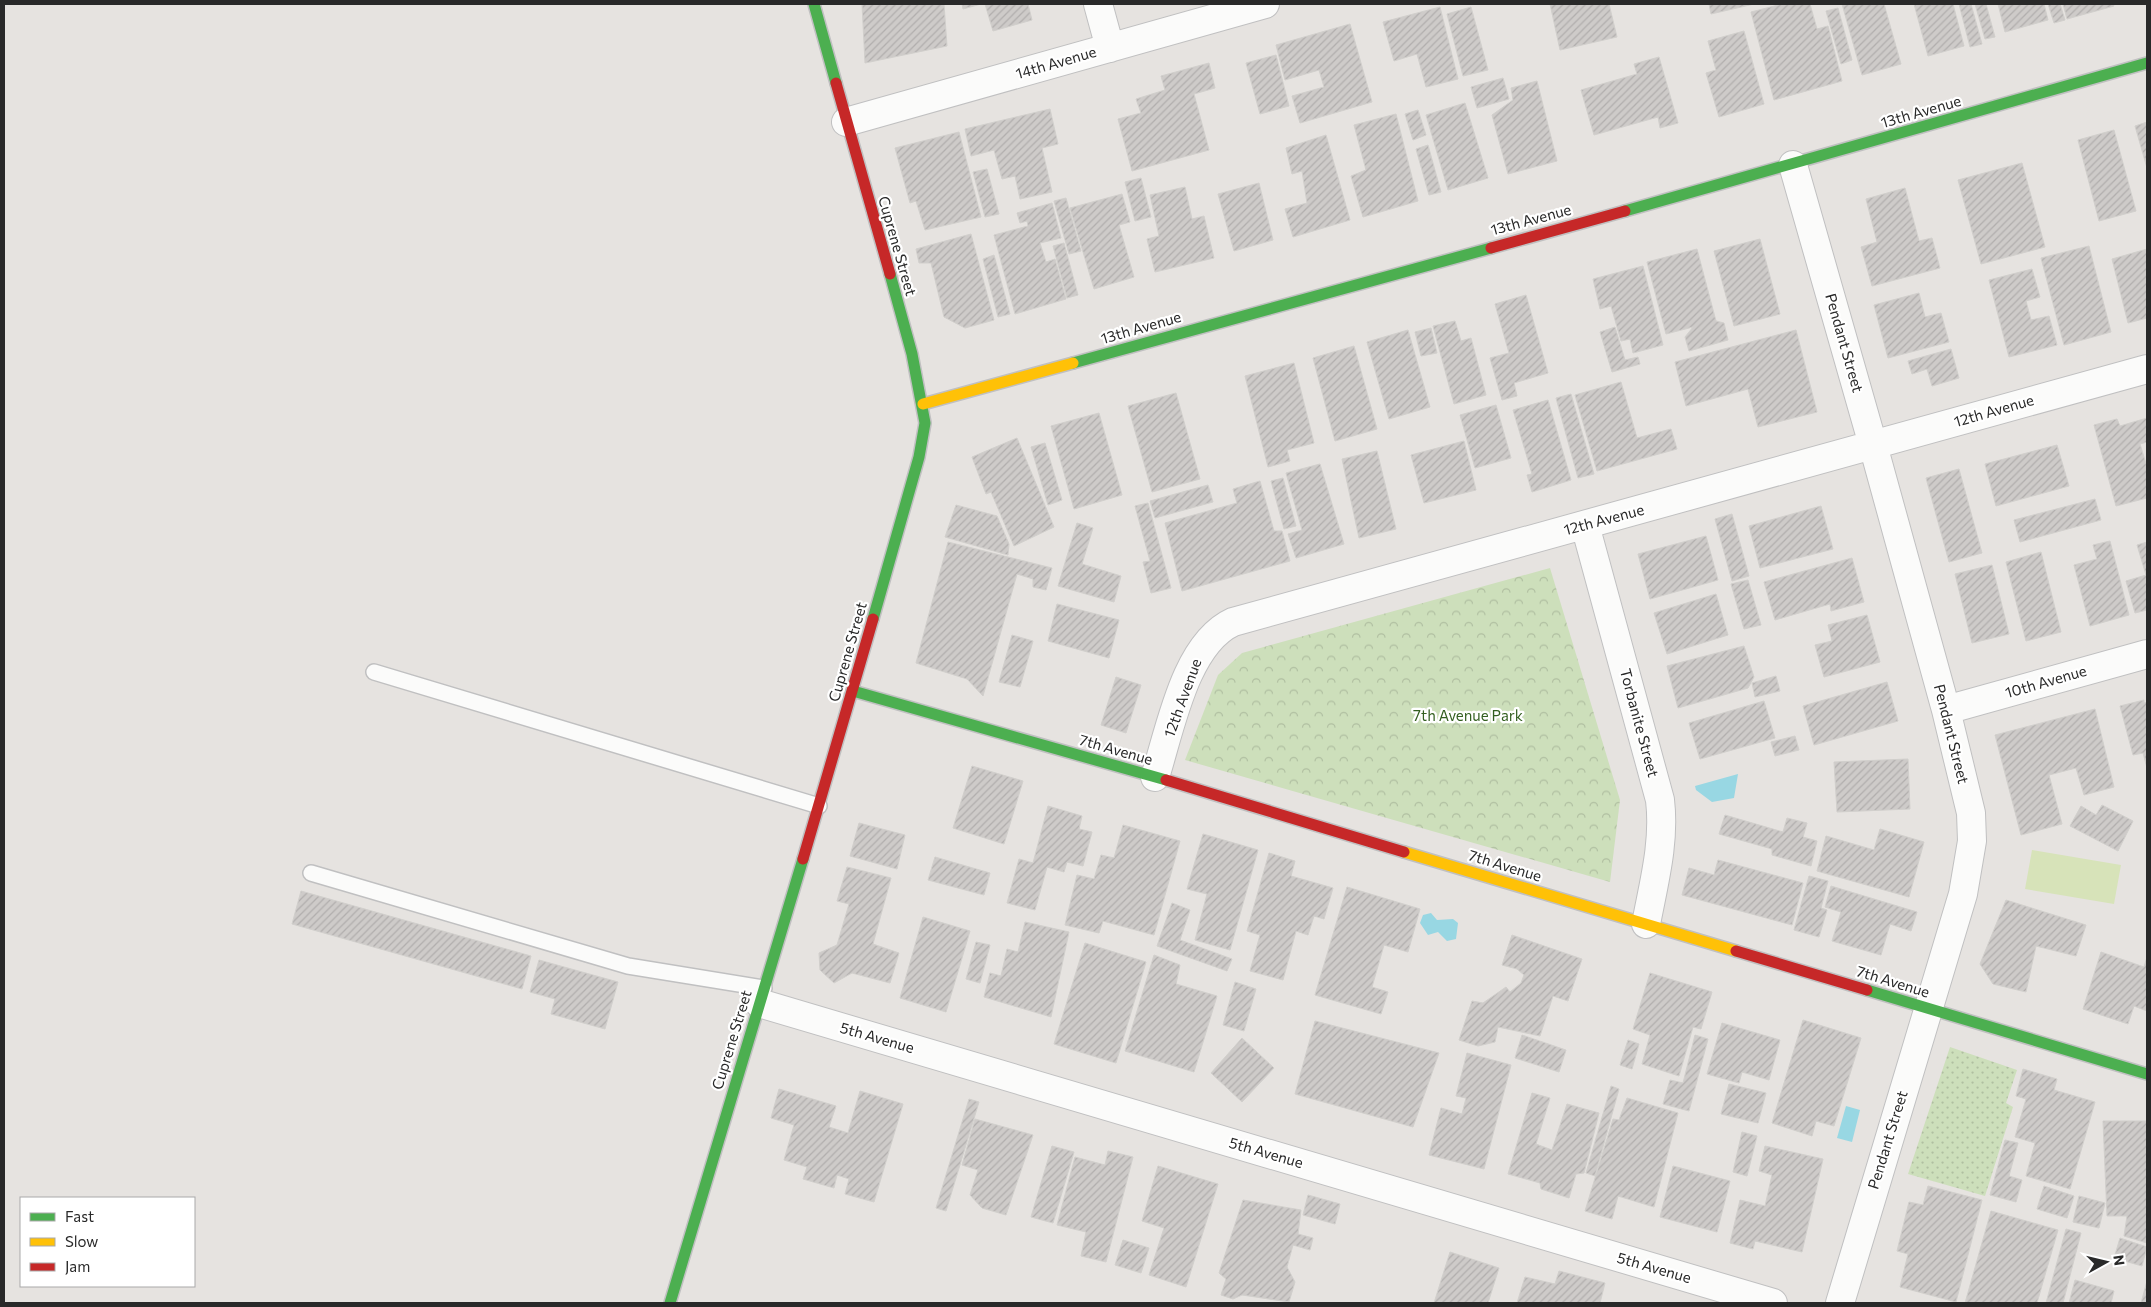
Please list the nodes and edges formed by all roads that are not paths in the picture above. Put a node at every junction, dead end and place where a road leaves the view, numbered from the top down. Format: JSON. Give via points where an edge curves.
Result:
{"nodes":[{"id":1,"x":814,"y":4,"type":"edge"},
{"id":2,"x":1098,"y":4,"type":"edge"},
{"id":3,"x":1265,"y":4,"type":"edge"},
{"id":4,"x":1110,"y":48,"type":"junction"},
{"id":5,"x":2147,"y":63,"type":"edge"},
{"id":6,"x":846,"y":122,"type":"junction"},
{"id":7,"x":1793,"y":165,"type":"junction"},
{"id":8,"x":2147,"y":369,"type":"edge"},
{"id":9,"x":923,"y":404,"type":"junction"},
{"id":10,"x":1873,"y":445,"type":"junction"},
{"id":11,"x":1585,"y":525,"type":"junction"},
{"id":12,"x":2147,"y":654,"type":"edge"},
{"id":13,"x":374,"y":672,"type":"dead end"},
{"id":14,"x":853,"y":691,"type":"junction"},
{"id":15,"x":1946,"y":710,"type":"junction"},
{"id":16,"x":1155,"y":777,"type":"junction"},
{"id":17,"x":818,"y":806,"type":"junction"},
{"id":18,"x":311,"y":873,"type":"dead end"},
{"id":19,"x":1646,"y":924,"type":"junction"},
{"id":20,"x":761,"y":996,"type":"junction"},
{"id":21,"x":1927,"y":1008,"type":"junction"},
{"id":22,"x":2147,"y":1074,"type":"edge"},
{"id":23,"x":670,"y":1303,"type":"edge"},
{"id":24,"x":1773,"y":1303,"type":"edge"},
{"id":25,"x":1840,"y":1303,"type":"edge"}],
"edges":[{"from":1,"to":6,"type":"street","name":"Cuprene Street"},
{"from":2,"to":4,"type":"street"},
{"from":3,"to":4,"type":"street","name":"14th Avenue"},
{"from":4,"to":6,"type":"street","name":"14th Avenue"},
{"from":5,"to":7,"type":"street","name":"13th Avenue"},
{"from":6,"to":9,"type":"street","name":"Cuprene Street","via":[[912,354]]},
{"from":7,"to":9,"type":"street","name":"13th Avenue"},
{"from":7,"to":10,"type":"street","name":"Pendant Street"},
{"from":8,"to":10,"type":"street","name":"12th Avenue"},
{"from":9,"to":14,"type":"street","name":"Cuprene Street","via":[[923,441]]},
{"from":10,"to":11,"type":"street","name":"12th Avenue"},
{"from":10,"to":15,"type":"street","name":"Pendant Street"},
{"from":11,"to":16,"type":"street","name":"12th Avenue","via":[[1226,626],[1203,646],[1186,679]]},
{"from":11,"to":19,"type":"street","name":"Torbanite Street","via":[[1660,800],[1661,845]]},
{"from":12,"to":15,"type":"street","name":"10th Avenue"},
{"from":13,"to":17,"type":"lane"},
{"from":14,"to":16,"type":"street","name":"7th Avenue"},
{"from":14,"to":17,"type":"street","name":"Cuprene Street"},
{"from":15,"to":21,"type":"street","name":"Pendant Street","via":[[1971,813],[1972,841],[1962,894]]},
{"from":16,"to":19,"type":"street","name":"7th Avenue"},
{"from":17,"to":20,"type":"street","name":"Cuprene Street"},
{"from":18,"to":20,"type":"lane","via":[[628,966]]},
{"from":19,"to":21,"type":"street","name":"7th Avenue"},
{"from":20,"to":23,"type":"street","name":"Cuprene Street"},
{"from":20,"to":24,"type":"street","name":"5th Avenue"},
{"from":21,"to":22,"type":"street","name":"7th Avenue"},
{"from":21,"to":25,"type":"street","name":"Pendant Street"}]}
